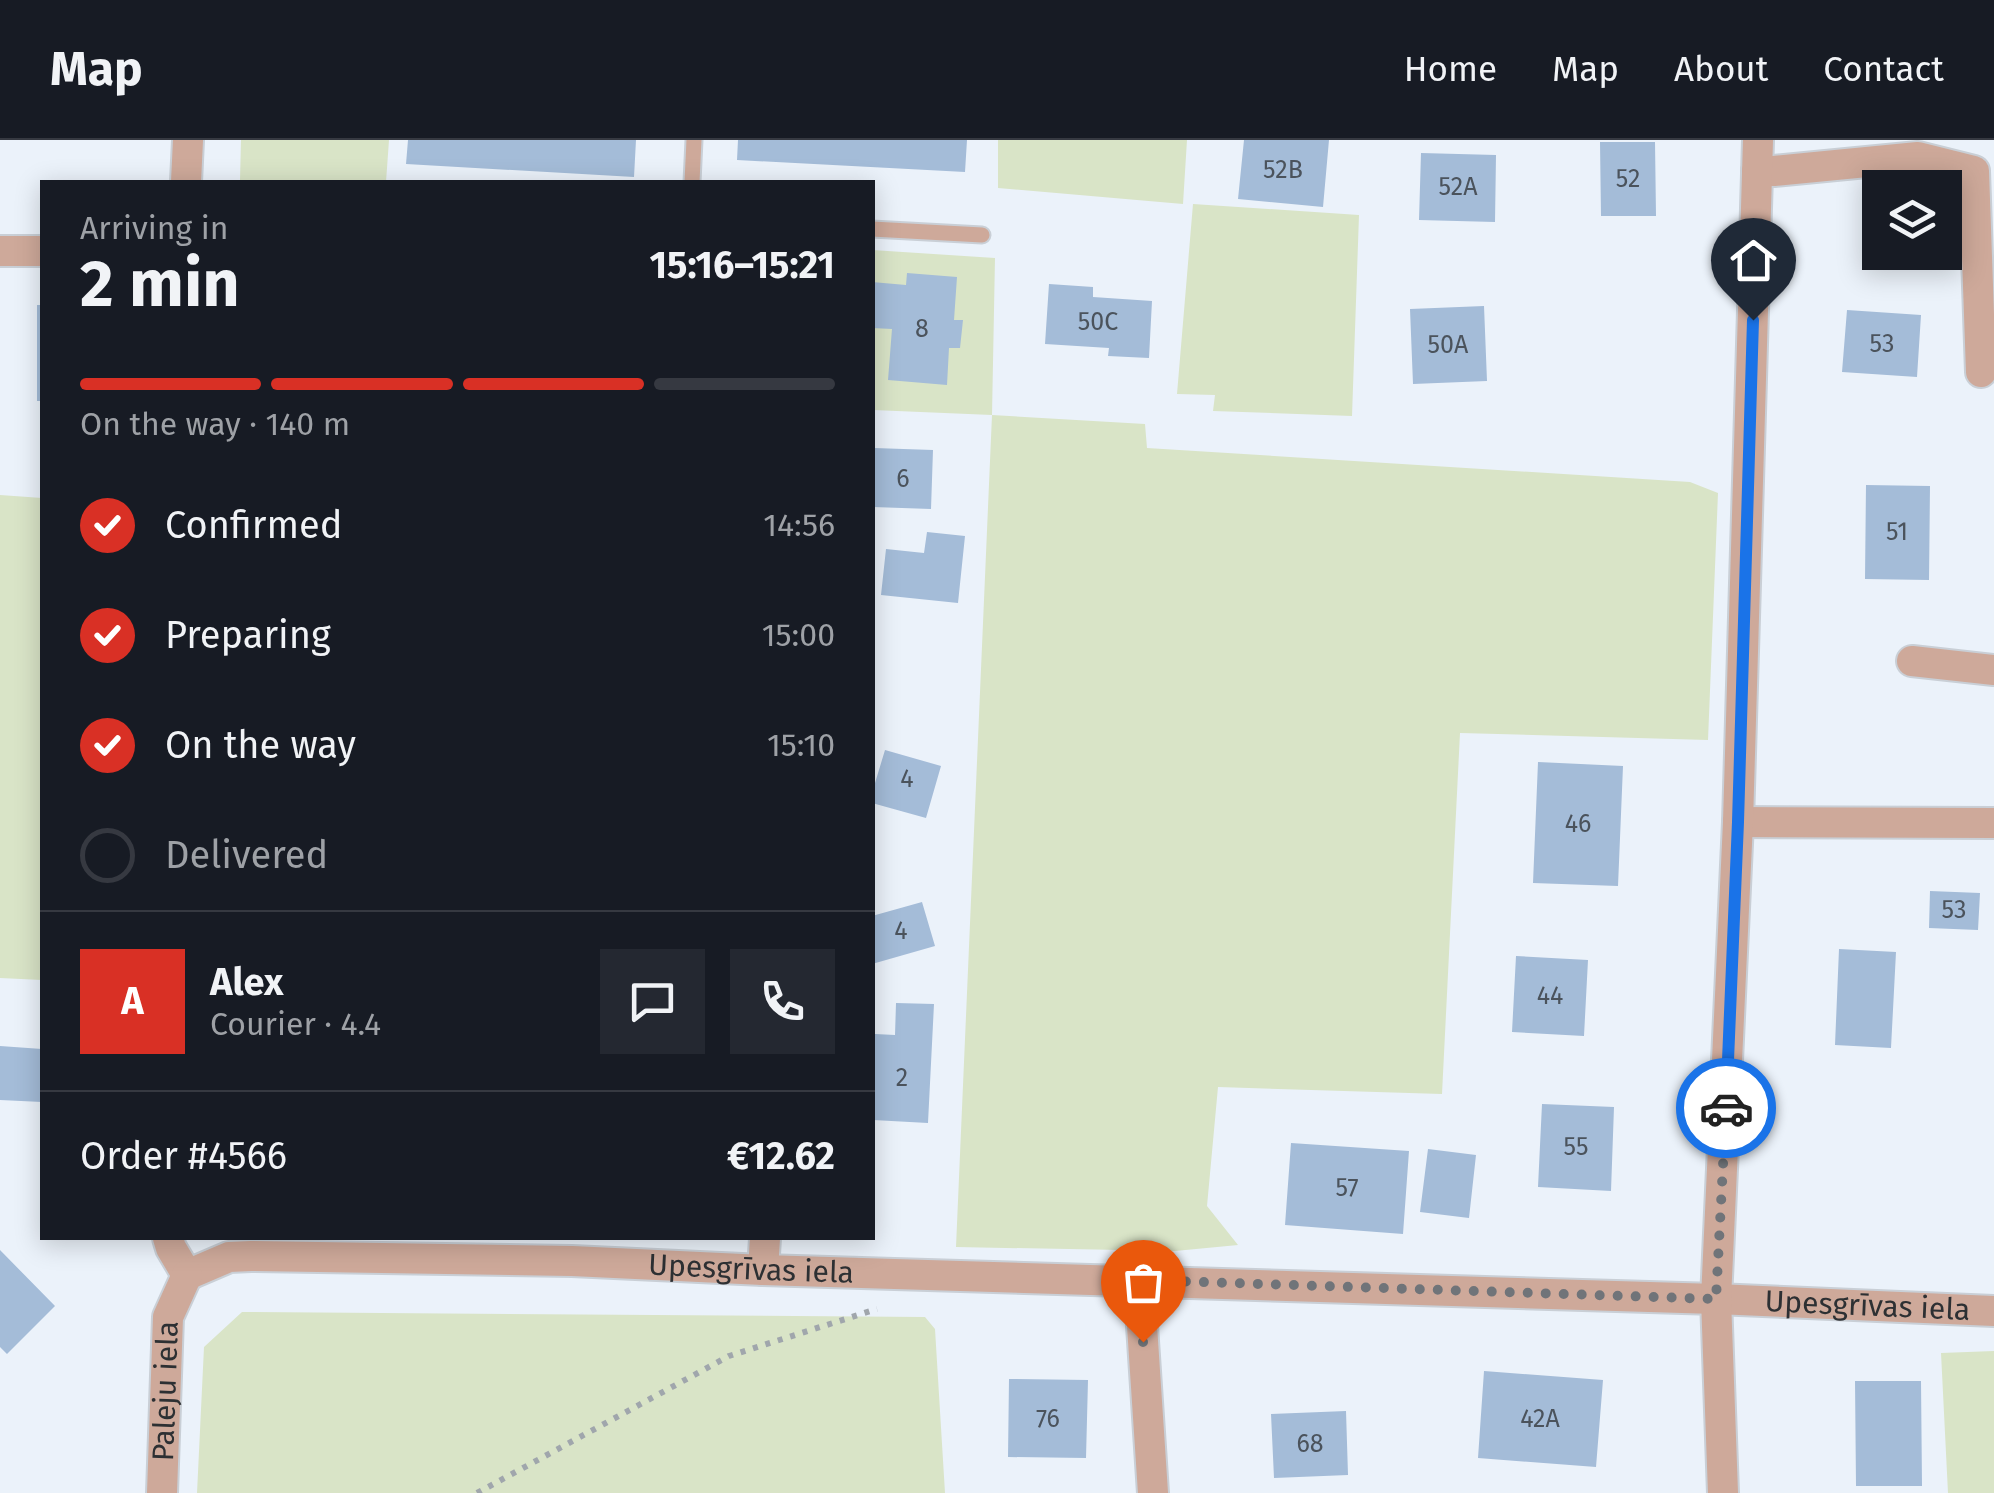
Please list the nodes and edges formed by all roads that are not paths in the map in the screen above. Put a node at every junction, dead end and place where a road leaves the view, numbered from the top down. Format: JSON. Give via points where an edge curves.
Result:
{"nodes":[{"id":1,"x":188,"y":140,"type":"edge"},
{"id":2,"x":694,"y":140,"type":"edge"},
{"id":3,"x":1758,"y":155,"type":"edge"},
{"id":4,"x":186,"y":180,"type":"edge"},
{"id":5,"x":692,"y":180,"type":"edge"},
{"id":6,"x":875,"y":229,"type":"edge"},
{"id":7,"x":982,"y":234,"type":"dead end"},
{"id":8,"x":0,"y":251,"type":"edge"},
{"id":9,"x":40,"y":251,"type":"edge"},
{"id":10,"x":1981,"y":372,"type":"dead end"},
{"id":11,"x":1912,"y":661,"type":"dead end"},
{"id":12,"x":1994,"y":670,"type":"edge"},
{"id":13,"x":1738,"y":822,"type":"junction"},
{"id":14,"x":1994,"y":823,"type":"edge"},
{"id":15,"x":169,"y":1240,"type":"edge"},
{"id":16,"x":765,"y":1240,"type":"edge"},
{"id":17,"x":763,"y":1270,"type":"junction"},
{"id":18,"x":187,"y":1275,"type":"junction"},
{"id":19,"x":1140,"y":1280,"type":"junction"},
{"id":20,"x":1716,"y":1299,"type":"junction"},
{"id":21,"x":1994,"y":1311,"type":"edge"},
{"id":22,"x":162,"y":1493,"type":"edge"},
{"id":23,"x":1153,"y":1493,"type":"edge"},
{"id":24,"x":1724,"y":1493,"type":"edge"}],
"edges":[{"from":1,"to":4,"type":"street"},
{"from":2,"to":5,"type":"lane"},
{"from":3,"to":10,"type":"street","via":[[1774,171],[1918,157],[1974,171]]},
{"from":3,"to":13,"type":"street"},
{"from":6,"to":7,"type":"lane"},
{"from":8,"to":9,"type":"street"},
{"from":11,"to":12,"type":"street"},
{"from":13,"to":14,"type":"street"},
{"from":13,"to":20,"type":"street"},
{"from":15,"to":18,"type":"street"},
{"from":16,"to":17,"type":"street"},
{"from":17,"to":18,"type":"street","name":"Upesgrīvas iela","via":[[572,1256],[251,1256],[228,1257]]},
{"from":17,"to":19,"type":"street","name":"Upesgrīvas iela"},
{"from":18,"to":22,"type":"street","name":"Paleju iela","via":[[168,1317]]},
{"from":19,"to":20,"type":"street","name":"Upesgrīvas iela"},
{"from":19,"to":23,"type":"street"},
{"from":20,"to":21,"type":"street","name":"Upesgrīvas iela"},
{"from":20,"to":24,"type":"street"}]}
